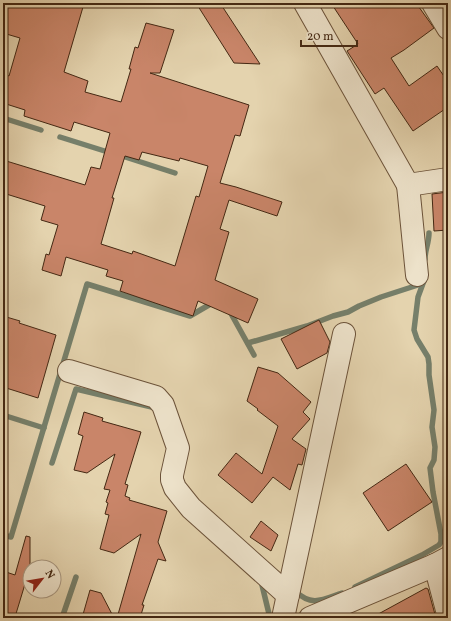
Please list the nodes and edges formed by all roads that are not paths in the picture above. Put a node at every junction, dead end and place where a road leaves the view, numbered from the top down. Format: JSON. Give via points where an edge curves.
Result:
{"nodes":[{"id":1,"x":305,"y":3,"type":"edge"},
{"id":2,"x":433,"y":3,"type":"edge"},
{"id":3,"x":448,"y":28,"type":"edge"},
{"id":4,"x":448,"y":179,"type":"edge"},
{"id":5,"x":408,"y":185,"type":"junction"},
{"id":6,"x":417,"y":275,"type":"dead end"},
{"id":7,"x":344,"y":334,"type":"dead end"},
{"id":8,"x":69,"y":371,"type":"dead end"},
{"id":9,"x":442,"y":562,"type":"edge"},
{"id":10,"x":288,"y":594,"type":"junction"},
{"id":11,"x":448,"y":614,"type":"edge"},
{"id":12,"x":283,"y":618,"type":"edge"},
{"id":13,"x":310,"y":618,"type":"edge"}],
"edges":[{"from":1,"to":5,"type":"street"},
{"from":2,"to":3,"type":"street"},
{"from":4,"to":5,"type":"street"},
{"from":5,"to":6,"type":"street"},
{"from":7,"to":10,"type":"street"},
{"from":8,"to":10,"type":"street","via":[[156,397],[160,401],[178,448],[172,475],[175,488],[191,508]]},
{"from":9,"to":11,"type":"street"},
{"from":9,"to":13,"type":"street"},
{"from":10,"to":12,"type":"street"}]}
